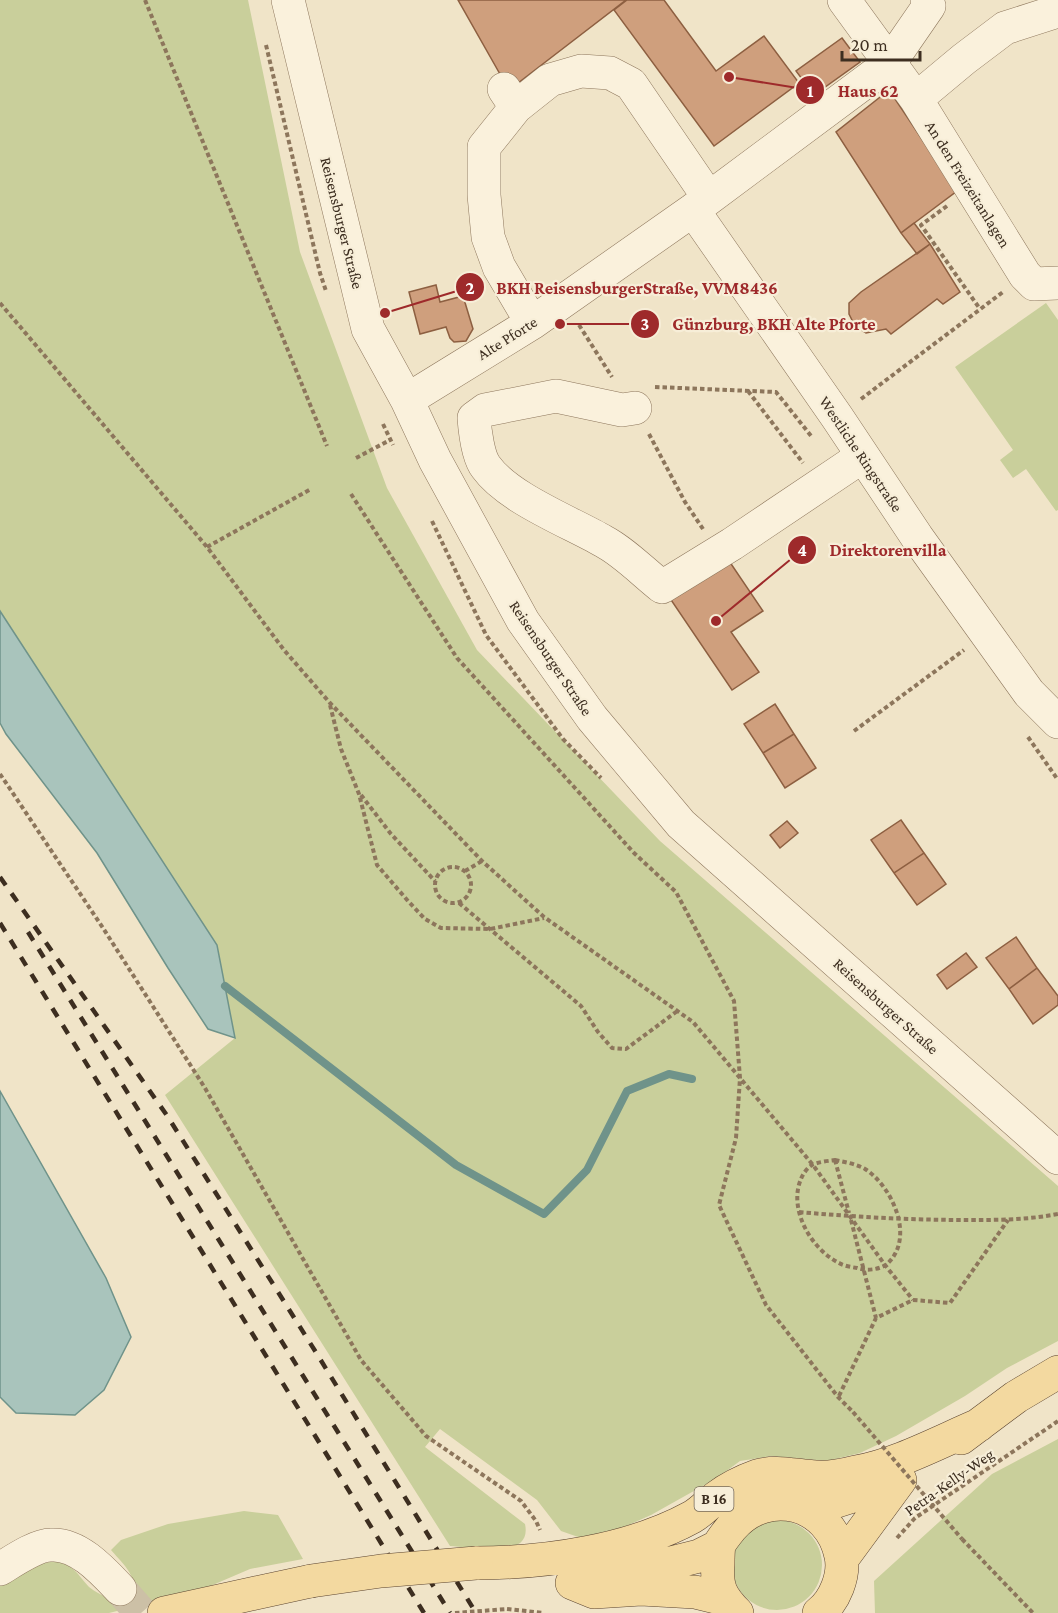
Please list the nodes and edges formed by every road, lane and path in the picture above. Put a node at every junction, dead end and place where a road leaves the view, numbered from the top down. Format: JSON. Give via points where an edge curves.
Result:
{"nodes":[{"id":1,"x":145,"y":0,"type":"edge"},
{"id":2,"x":288,"y":0,"type":"edge"},
{"id":3,"x":927,"y":0,"type":"edge"},
{"id":4,"x":848,"y":1,"type":"edge"},
{"id":5,"x":1058,"y":11,"type":"edge"},
{"id":6,"x":889,"y":64,"type":"junction"},
{"id":7,"x":916,"y":99,"type":"junction"},
{"id":8,"x":701,"y":204,"type":"junction"},
{"id":9,"x":921,"y":225,"type":"dead end"},
{"id":10,"x":1025,"y":275,"type":"junction"},
{"id":11,"x":1058,"y":283,"type":"edge"},
{"id":12,"x":563,"y":301,"type":"junction"},
{"id":13,"x":0,"y":303,"type":"edge"},
{"id":14,"x":980,"y":309,"type":"junction"},
{"id":15,"x":532,"y":323,"type":"junction"},
{"id":16,"x":748,"y":391,"type":"junction"},
{"id":17,"x":642,"y":398,"type":"junction"},
{"id":18,"x":407,"y":400,"type":"junction"},
{"id":19,"x":825,"y":427,"type":"junction"},
{"id":20,"x":327,"y":447,"type":"dead end"},
{"id":21,"x":863,"y":456,"type":"junction"},
{"id":22,"x":356,"y":458,"type":"dead end"},
{"id":23,"x":819,"y":485,"type":"junction"},
{"id":24,"x":311,"y":489,"type":"dead end"},
{"id":25,"x":351,"y":494,"type":"dead end"},
{"id":26,"x":207,"y":547,"type":"junction"},
{"id":27,"x":718,"y":552,"type":"junction"},
{"id":28,"x":967,"y":648,"type":"dead end"},
{"id":29,"x":330,"y":704,"type":"junction"},
{"id":30,"x":1058,"y":723,"type":"edge"},
{"id":31,"x":854,"y":731,"type":"dead end"},
{"id":32,"x":0,"y":774,"type":"edge"},
{"id":33,"x":359,"y":794,"type":"junction"},
{"id":34,"x":482,"y":861,"type":"junction"},
{"id":35,"x":465,"y":871,"type":"junction"},
{"id":36,"x":435,"y":881,"type":"junction"},
{"id":37,"x":459,"y":903,"type":"junction"},
{"id":38,"x":544,"y":917,"type":"junction"},
{"id":39,"x":490,"y":929,"type":"junction"},
{"id":40,"x":676,"y":1012,"type":"junction"},
{"id":41,"x":740,"y":1078,"type":"junction"},
{"id":42,"x":1058,"y":1158,"type":"edge"},
{"id":43,"x":835,"y":1160,"type":"junction"},
{"id":44,"x":813,"y":1165,"type":"junction"},
{"id":45,"x":798,"y":1212,"type":"junction"},
{"id":46,"x":1058,"y":1214,"type":"edge"},
{"id":47,"x":850,"y":1216,"type":"junction"},
{"id":48,"x":899,"y":1220,"type":"junction"},
{"id":49,"x":1008,"y":1220,"type":"junction"},
{"id":50,"x":885,"y":1265,"type":"junction"},
{"id":51,"x":863,"y":1270,"type":"junction"},
{"id":52,"x":913,"y":1300,"type":"junction"},
{"id":53,"x":876,"y":1318,"type":"junction"},
{"id":54,"x":1058,"y":1372,"type":"edge"},
{"id":55,"x":838,"y":1397,"type":"junction"},
{"id":56,"x":1058,"y":1421,"type":"edge"},
{"id":57,"x":979,"y":1425,"type":"junction"},
{"id":58,"x":900,"y":1480,"type":"junction"},
{"id":59,"x":809,"y":1510,"type":"junction"},
{"id":60,"x":893,"y":1543,"type":"dead end"},
{"id":61,"x":719,"y":1546,"type":"junction"},
{"id":62,"x":842,"y":1558,"type":"junction"},
{"id":63,"x":556,"y":1565,"type":"junction"},
{"id":64,"x":0,"y":1569,"type":"edge"},
{"id":65,"x":120,"y":1588,"type":"tunnel mouth"},
{"id":66,"x":317,"y":1591,"type":"junction"},
{"id":67,"x":594,"y":1592,"type":"junction"},
{"id":68,"x":730,"y":1606,"type":"edge"},
{"id":69,"x":824,"y":1611,"type":"edge"},
{"id":70,"x":164,"y":1613,"type":"edge"},
{"id":71,"x":261,"y":1613,"type":"edge"},
{"id":72,"x":455,"y":1613,"type":"edge"},
{"id":73,"x":544,"y":1613,"type":"edge"},
{"id":74,"x":641,"y":1613,"type":"edge"},
{"id":75,"x":1033,"y":1613,"type":"edge"}],
"edges":[{"from":1,"to":20,"type":"path"},
{"from":2,"to":18,"type":"street","name":"Reisensburger Straße","via":[[368,330]]},
{"from":3,"to":6,"type":"street","name":"Alte Pforte","via":[[929,6]]},
{"from":4,"to":6,"type":"street","name":"An den Freizeitanlagen"},
{"from":5,"to":7,"type":"street","via":[[1005,28]]},
{"from":6,"to":7,"type":"street","name":"An den Freizeitanlagen"},
{"from":6,"to":8,"type":"street","name":"Alte Pforte"},
{"from":7,"to":10,"type":"street","name":"An den Freizeitanlagen"},
{"from":8,"to":12,"type":"street","name":"Alte Pforte"},
{"from":8,"to":15,"type":"street","name":"Westliche Ringstraße","via":[[631,84],[610,73],[581,71],[510,98],[484,147],[488,237]]},
{"from":8,"to":19,"type":"street","name":"Westliche Ringstraße"},
{"from":9,"to":14,"type":"path"},
{"from":10,"to":11,"type":"street","via":[[1034,284]]},
{"from":10,"to":14,"type":"path"},
{"from":12,"to":15,"type":"street","name":"Alte Pforte"},
{"from":12,"to":17,"type":"path","via":[[620,389]]},
{"from":13,"to":26,"type":"path"},
{"from":14,"to":19,"type":"path"},
{"from":15,"to":18,"type":"street","name":"Alte Pforte"},
{"from":16,"to":17,"type":"path"},
{"from":16,"to":19,"type":"path","via":[[776,392]]},
{"from":16,"to":23,"type":"path"},
{"from":17,"to":27,"type":"path","via":[[685,502]]},
{"from":17,"to":27,"type":"street","via":[[622,410],[556,396],[485,410],[474,418],[484,466],[532,503],[606,542],[662,587]]},
{"from":18,"to":22,"type":"path","via":[[390,440]]},
{"from":18,"to":42,"type":"street","name":"Reisensburger Straße","via":[[435,460],[523,621],[592,718],[681,824]]},
{"from":19,"to":21,"type":"street","name":"Westliche Ringstraße"},
{"from":21,"to":23,"type":"street"},
{"from":21,"to":30,"type":"street","name":"Westliche Ringstraße","via":[[1029,693]]},
{"from":23,"to":27,"type":"street"},
{"from":24,"to":26,"type":"path"},
{"from":25,"to":41,"type":"path","via":[[457,658],[634,853],[676,892],[734,1001]]},
{"from":26,"to":29,"type":"path"},
{"from":28,"to":31,"type":"path"},
{"from":29,"to":33,"type":"path","via":[[341,749]]},
{"from":29,"to":34,"type":"path"},
{"from":32,"to":63,"type":"path","via":[[205,1088],[361,1360],[426,1436],[521,1501],[536,1521]]},
{"from":33,"to":36,"type":"path"},
{"from":33,"to":39,"type":"path","via":[[376,865],[408,901],[441,928]]},
{"from":34,"to":35,"type":"path"},
{"from":34,"to":38,"type":"path"},
{"from":35,"to":36,"type":"path","via":[[447,867]]},
{"from":35,"to":37,"type":"path","via":[[471,879],[471,889]]},
{"from":36,"to":37,"type":"path","via":[[440,899],[449,904]]},
{"from":37,"to":39,"type":"path"},
{"from":38,"to":39,"type":"path"},
{"from":38,"to":40,"type":"path"},
{"from":39,"to":40,"type":"path","via":[[581,1006],[612,1048],[626,1049]]},
{"from":40,"to":41,"type":"path","via":[[693,1022]]},
{"from":41,"to":44,"type":"path"},
{"from":41,"to":55,"type":"path","via":[[736,1138],[719,1205],[766,1305]]},
{"from":43,"to":44,"type":"path"},
{"from":43,"to":47,"type":"path"},
{"from":43,"to":48,"type":"path","via":[[866,1170],[880,1183]]},
{"from":44,"to":45,"type":"path","via":[[797,1188]]},
{"from":44,"to":47,"type":"path"},
{"from":45,"to":47,"type":"path"},
{"from":45,"to":51,"type":"path","via":[[808,1233],[826,1254],[840,1264]]},
{"from":46,"to":49,"type":"path"},
{"from":47,"to":48,"type":"path"},
{"from":47,"to":50,"type":"path"},
{"from":47,"to":51,"type":"path"},
{"from":48,"to":49,"type":"path"},
{"from":48,"to":50,"type":"path","via":[[900,1242]]},
{"from":49,"to":52,"type":"path","via":[[950,1303]]},
{"from":50,"to":51,"type":"path"},
{"from":50,"to":52,"type":"path"},
{"from":51,"to":53,"type":"path"},
{"from":52,"to":53,"type":"path"},
{"from":53,"to":55,"type":"path"},
{"from":54,"to":57,"type":"main road","number":"B 16","via":[[1016,1396]]},
{"from":55,"to":75,"type":"path","bridge":true},
{"from":56,"to":60,"type":"path","name":"Petra-Kelly-Weg","via":[[915,1518]]},
{"from":57,"to":58,"type":"main road","number":"B 16"},
{"from":57,"to":63,"type":"main road","number":"B 16","via":[[858,1472],[818,1478],[790,1473],[759,1476],[737,1484],[694,1516],[667,1528]]},
{"from":58,"to":59,"type":"main road","number":"B 16"},
{"from":58,"to":62,"type":"main road","number":"B 16"},
{"from":59,"to":61,"type":"main road","number":"B 16","via":[[787,1503],[763,1505],[742,1516]]},
{"from":59,"to":62,"type":"main road","via":[[825,1522],[837,1539]]},
{"from":61,"to":63,"type":"main road","number":"B 16","via":[[671,1563],[615,1567]]},
{"from":61,"to":68,"type":"main road","number":"B 16","via":[[719,1588]]},
{"from":62,"to":69,"type":"main road","number":"B 16","via":[[839,1585]]},
{"from":63,"to":66,"type":"main road","number":"B 16","via":[[481,1573],[423,1587]]},
{"from":63,"to":67,"type":"main road","number":"B 16"},
{"from":64,"to":65,"type":"street","via":[[50,1545],[76,1550]]},
{"from":66,"to":70,"type":"main road","number":"B 16"},
{"from":66,"to":71,"type":"main road","number":"B 16"},
{"from":67,"to":68,"type":"main road","number":"B 16","via":[[695,1592]]},
{"from":67,"to":74,"type":"main road"},
{"from":72,"to":73,"type":"path","bridge":true,"via":[[507,1609]]}]}
